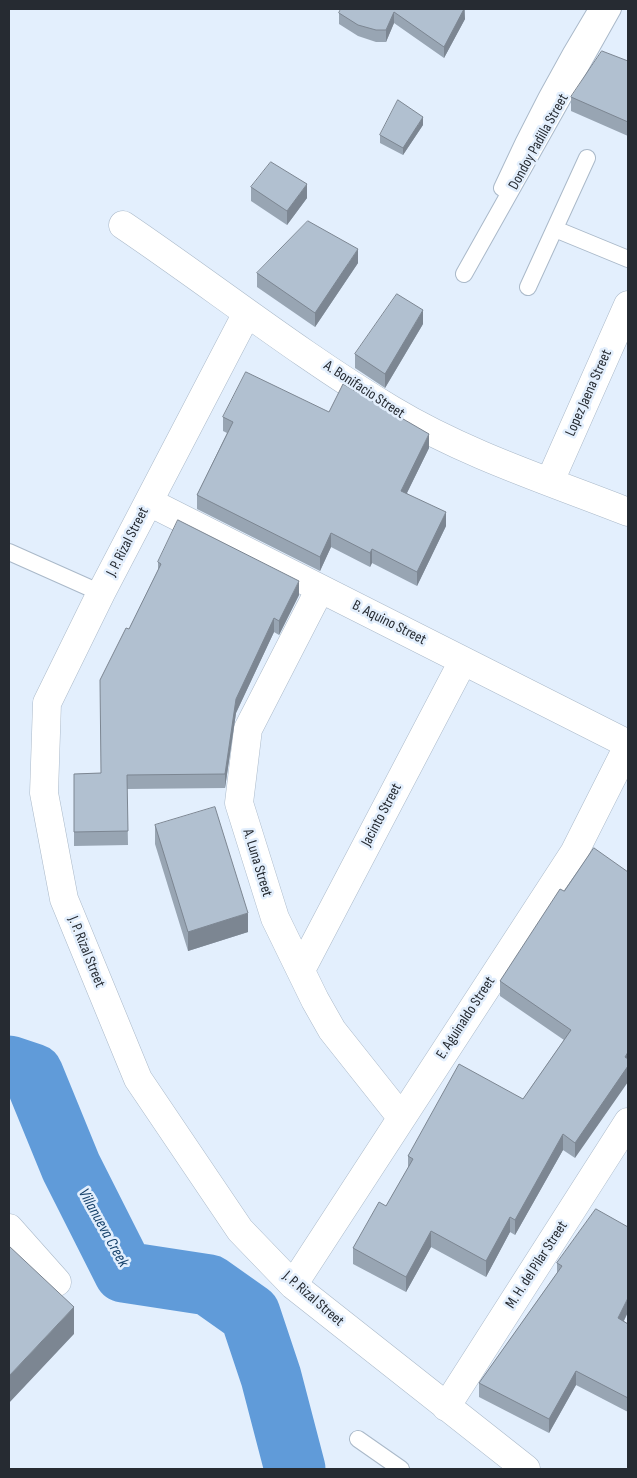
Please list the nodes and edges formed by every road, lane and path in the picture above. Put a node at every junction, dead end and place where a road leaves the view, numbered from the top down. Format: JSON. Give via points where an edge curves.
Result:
{"nodes":[{"id":1,"x":597,"y":9,"type":"edge"},
{"id":2,"x":614,"y":9,"type":"edge"},
{"id":3,"x":587,"y":158,"type":"dead end"},
{"id":4,"x":123,"y":224,"type":"dead end"},
{"id":5,"x":554,"y":229,"type":"junction"},
{"id":6,"x":628,"y":259,"type":"edge"},
{"id":7,"x":528,"y":287,"type":"dead end"},
{"id":8,"x":628,"y":306,"type":"edge"},
{"id":9,"x":247,"y":312,"type":"junction"},
{"id":10,"x":550,"y":481,"type":"junction"},
{"id":11,"x":149,"y":502,"type":"junction"},
{"id":12,"x":628,"y":512,"type":"edge"},
{"id":13,"x":9,"y":552,"type":"edge"},
{"id":14,"x":320,"y":588,"type":"junction"},
{"id":15,"x":102,"y":593,"type":"junction"},
{"id":16,"x":463,"y":661,"type":"junction"},
{"id":17,"x":628,"y":745,"type":"edge"},
{"id":18,"x":301,"y":970,"type":"junction"},
{"id":19,"x":401,"y":1117,"type":"junction"},
{"id":20,"x":628,"y":1122,"type":"edge"},
{"id":21,"x":9,"y":1228,"type":"edge"},
{"id":22,"x":57,"y":1282,"type":"dead end"},
{"id":23,"x":293,"y":1284,"type":"junction"},
{"id":24,"x":446,"y":1407,"type":"junction"},
{"id":25,"x":358,"y":1439,"type":"dead end"},
{"id":26,"x":518,"y":1467,"type":"edge"},
{"id":27,"x":401,"y":1469,"type":"edge"}],
"edges":[{"from":1,"to":2,"type":"lane","name":"Dondoy Padilla Street","via":[[572,49],[517,154],[464,274]]},
{"from":3,"to":5,"type":"lane"},
{"from":4,"to":9,"type":"street","name":"A. Bonifacio Street"},
{"from":5,"to":6,"type":"lane"},
{"from":5,"to":7,"type":"lane"},
{"from":8,"to":10,"type":"street","name":"Lopez Jaena Street"},
{"from":9,"to":10,"type":"street","name":"A. Bonifacio Street","via":[[392,410],[465,448]]},
{"from":9,"to":11,"type":"street","name":"J. P. Rizal Street"},
{"from":10,"to":12,"type":"street","name":"A. Bonifacio Street"},
{"from":11,"to":14,"type":"street","name":"B. Aquino Street"},
{"from":11,"to":15,"type":"street","name":"J. P. Rizal Street"},
{"from":13,"to":15,"type":"lane"},
{"from":14,"to":16,"type":"street","name":"B. Aquino Street"},
{"from":14,"to":18,"type":"street","name":"A. Luna Street","via":[[248,729],[239,803],[275,918]]},
{"from":15,"to":23,"type":"street","name":"J. P. Rizal Street","via":[[47,704],[44,793],[64,899],[138,1079],[240,1230]]},
{"from":16,"to":17,"type":"street","name":"B. Aquino Street"},
{"from":16,"to":18,"type":"street","name":"Jacinto Street"},
{"from":17,"to":19,"type":"street","name":"E. Aguinaldo Street","via":[[574,853]]},
{"from":18,"to":19,"type":"street","name":"A. Luna Street","via":[[332,1030]]},
{"from":19,"to":23,"type":"street","name":"E. Aguinaldo Street"},
{"from":20,"to":24,"type":"street","name":"M. H. del Pilar Street"},
{"from":21,"to":22,"type":"street"},
{"from":23,"to":24,"type":"street","name":"J. P. Rizal Street"},
{"from":24,"to":26,"type":"street","name":"J. P. Rizal Street"},
{"from":25,"to":27,"type":"lane"}]}
